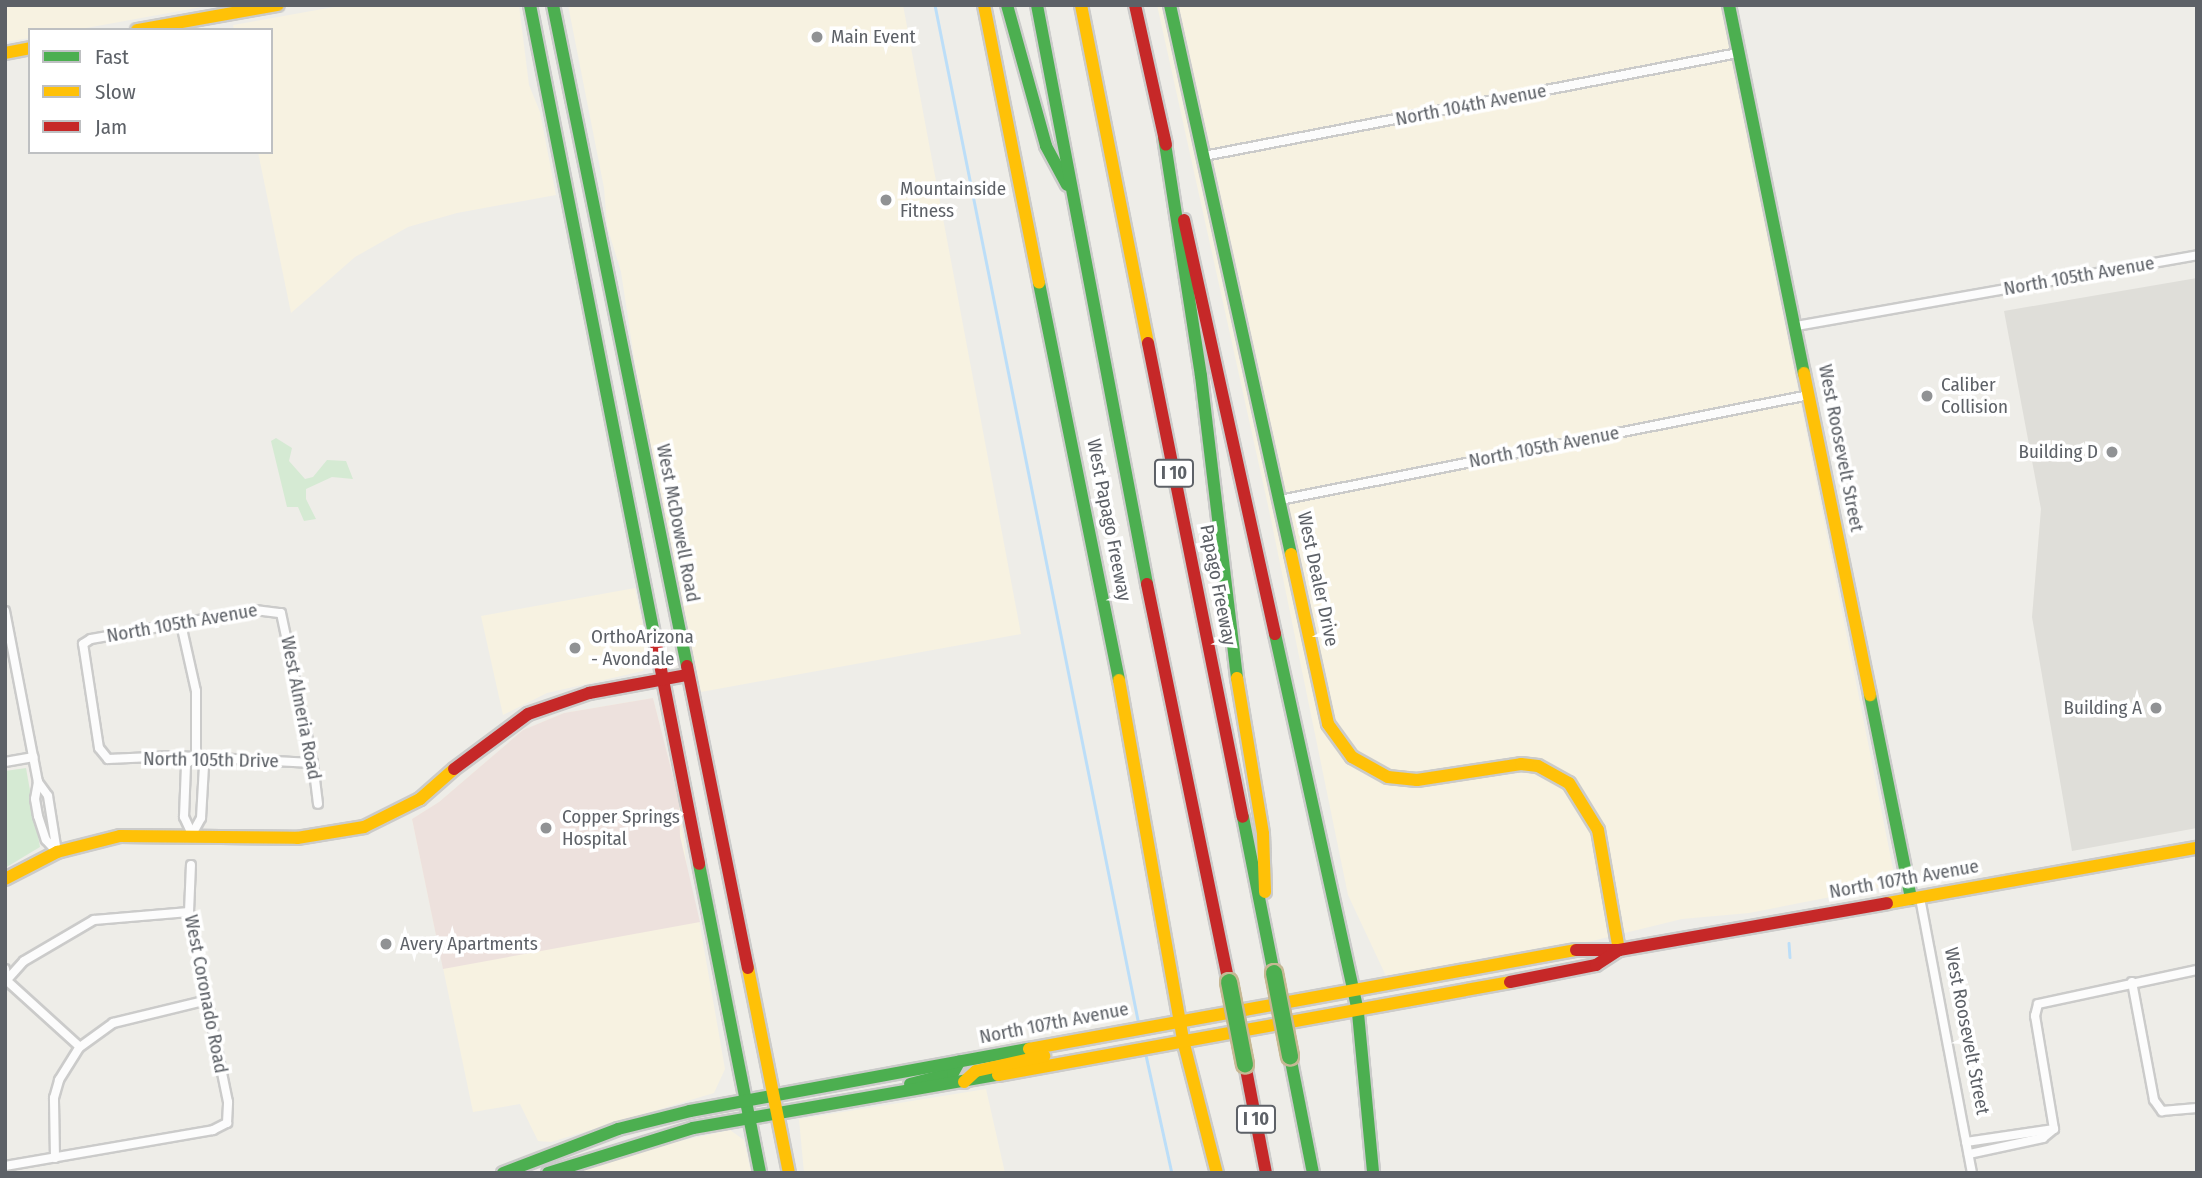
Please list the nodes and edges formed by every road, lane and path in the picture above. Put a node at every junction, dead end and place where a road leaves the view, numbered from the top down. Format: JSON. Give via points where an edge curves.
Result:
{"nodes":[{"id":1,"x":278,"y":5,"type":"edge"},
{"id":2,"x":530,"y":5,"type":"edge"},
{"id":3,"x":553,"y":5,"type":"edge"},
{"id":4,"x":984,"y":5,"type":"edge"},
{"id":5,"x":1007,"y":5,"type":"edge"},
{"id":6,"x":1037,"y":5,"type":"edge"},
{"id":7,"x":1081,"y":5,"type":"edge"},
{"id":8,"x":1135,"y":5,"type":"edge"},
{"id":9,"x":1170,"y":5,"type":"edge"},
{"id":10,"x":1729,"y":5,"type":"edge"},
{"id":11,"x":149,"y":28,"type":"edge"},
{"id":12,"x":28,"y":48,"type":"edge"},
{"id":13,"x":5,"y":53,"type":"edge"},
{"id":14,"x":1738,"y":53,"type":"junction"},
{"id":15,"x":1164,"y":137,"type":"junction"},
{"id":16,"x":1204,"y":156,"type":"junction"},
{"id":17,"x":1075,"y":200,"type":"junction"},
{"id":18,"x":2197,"y":255,"type":"edge"},
{"id":19,"x":1796,"y":327,"type":"junction"},
{"id":20,"x":1809,"y":395,"type":"junction"},
{"id":21,"x":1280,"y":500,"type":"junction"},
{"id":22,"x":5,"y":611,"type":"edge"},
{"id":23,"x":281,"y":613,"type":"joint"},
{"id":24,"x":181,"y":624,"type":"junction"},
{"id":25,"x":687,"y":675,"type":"junction"},
{"id":26,"x":663,"y":679,"type":"junction"},
{"id":27,"x":34,"y":757,"type":"junction"},
{"id":28,"x":196,"y":757,"type":"junction"},
{"id":29,"x":108,"y":759,"type":"joint"},
{"id":30,"x":5,"y":762,"type":"edge"},
{"id":31,"x":313,"y":763,"type":"junction"},
{"id":32,"x":185,"y":790,"type":"junction"},
{"id":33,"x":203,"y":791,"type":"junction"},
{"id":34,"x":318,"y":804,"type":"dead end"},
{"id":35,"x":192,"y":834,"type":"junction"},
{"id":36,"x":2197,"y":848,"type":"edge"},
{"id":37,"x":57,"y":852,"type":"junction"},
{"id":38,"x":191,"y":865,"type":"dead end"},
{"id":39,"x":5,"y":879,"type":"edge"},
{"id":40,"x":1916,"y":899,"type":"junction"},
{"id":41,"x":189,"y":912,"type":"junction"},
{"id":42,"x":1267,"y":940,"type":"junction"},
{"id":43,"x":1619,"y":950,"type":"junction"},
{"id":44,"x":5,"y":969,"type":"edge"},
{"id":45,"x":2197,"y":970,"type":"edge"},
{"id":46,"x":6,"y":980,"type":"edge"},
{"id":47,"x":2132,"y":982,"type":"junction"},
{"id":48,"x":1354,"y":990,"type":"junction"},
{"id":49,"x":207,"y":1000,"type":"junction"},
{"id":50,"x":1358,"y":1013,"type":"junction"},
{"id":51,"x":1181,"y":1021,"type":"junction"},
{"id":52,"x":1067,"y":1043,"type":"junction"},
{"id":53,"x":1184,"y":1044,"type":"junction"},
{"id":54,"x":80,"y":1047,"type":"junction"},
{"id":55,"x":959,"y":1062,"type":"junction"},
{"id":56,"x":964,"y":1082,"type":"junction"},
{"id":57,"x":894,"y":1093,"type":"junction"},
{"id":58,"x":773,"y":1095,"type":"junction"},
{"id":59,"x":745,"y":1100,"type":"junction"},
{"id":60,"x":2197,"y":1108,"type":"edge"},
{"id":61,"x":777,"y":1114,"type":"junction"},
{"id":62,"x":749,"y":1119,"type":"junction"},
{"id":63,"x":2054,"y":1129,"type":"junction"},
{"id":64,"x":2026,"y":1131,"type":"junction"},
{"id":65,"x":1966,"y":1142,"type":"junction"},
{"id":66,"x":2028,"y":1142,"type":"junction"},
{"id":67,"x":1969,"y":1154,"type":"junction"},
{"id":68,"x":55,"y":1158,"type":"junction"},
{"id":69,"x":5,"y":1166,"type":"edge"},
{"id":70,"x":503,"y":1173,"type":"edge"},
{"id":71,"x":548,"y":1173,"type":"edge"},
{"id":72,"x":760,"y":1173,"type":"edge"},
{"id":73,"x":789,"y":1173,"type":"edge"},
{"id":74,"x":1217,"y":1173,"type":"edge"},
{"id":75,"x":1266,"y":1173,"type":"edge"},
{"id":76,"x":1313,"y":1173,"type":"edge"},
{"id":77,"x":1373,"y":1173,"type":"edge"},
{"id":78,"x":1972,"y":1173,"type":"edge"}],
"edges":[{"from":1,"to":11,"type":"main road"},
{"from":2,"to":26,"type":"main road"},
{"from":3,"to":25,"type":"main road","name":"West McDowell Road"},
{"from":4,"to":51,"type":"main road","name":"West Papago Freeway"},
{"from":5,"to":17,"type":"main road","via":[[1046,146]]},
{"from":6,"to":17,"type":"main road","number":"I 10"},
{"from":7,"to":42,"type":"main road","name":"Papago Freeway","number":"I 10"},
{"from":8,"to":15,"type":"main road"},
{"from":9,"to":16,"type":"main road","name":"West Dealer Drive"},
{"from":10,"to":14,"type":"main road","name":"West Roosevelt Street"},
{"from":12,"to":13,"type":"main road"},
{"from":14,"to":16,"type":"street","name":"North 104th Avenue"},
{"from":14,"to":19,"type":"main road","name":"West Roosevelt Street"},
{"from":15,"to":42,"type":"main road","via":[[1201,376],[1242,720],[1263,834]]},
{"from":15,"to":48,"type":"main road"},
{"from":16,"to":21,"type":"main road","name":"West Dealer Drive"},
{"from":17,"to":75,"type":"main road","number":"I 10","bridge":true,"via":[[1132,510]]},
{"from":18,"to":19,"type":"street","name":"North 105th Avenue"},
{"from":19,"to":20,"type":"main road","name":"West Roosevelt Street"},
{"from":20,"to":21,"type":"street","name":"North 105th Avenue"},
{"from":20,"to":40,"type":"main road","name":"West Roosevelt Street"},
{"from":21,"to":43,"type":"main road","name":"West Dealer Drive","via":[[1321,698],[1328,724],[1341,746],[1363,765],[1388,777],[1417,780],[1521,764],[1538,766],[1569,783],[1598,830]]},
{"from":22,"to":27,"type":"street"},
{"from":23,"to":24,"type":"street","name":"North 105th Avenue","via":[[255,610]]},
{"from":23,"to":31,"type":"street","name":"West Almeria Road"},
{"from":24,"to":28,"type":"street","via":[[196,691]]},
{"from":24,"to":29,"type":"street","name":"North 105th Avenue","via":[[83,644],[99,748]]},
{"from":25,"to":26,"type":"main road"},
{"from":25,"to":58,"type":"main road","name":"West McDowell Road"},
{"from":26,"to":35,"type":"main road","via":[[589,693],[518,718],[420,799],[364,827],[297,838]]},
{"from":26,"to":59,"type":"main road"},
{"from":27,"to":30,"type":"street"},
{"from":27,"to":37,"type":"street","via":[[38,782],[48,796]]},
{"from":28,"to":29,"type":"street","name":"North 105th Drive"},
{"from":28,"to":31,"type":"street","name":"North 105th Drive"},
{"from":28,"to":32,"type":"street","via":[[186,764]]},
{"from":28,"to":33,"type":"street","via":[[204,766]]},
{"from":31,"to":34,"type":"street","name":"West Almeria Road"},
{"from":32,"to":33,"type":"street"},
{"from":32,"to":35,"type":"street","via":[[184,817]]},
{"from":33,"to":35,"type":"street","via":[[201,818]]},
{"from":35,"to":37,"type":"main road","via":[[120,836]]},
{"from":36,"to":40,"type":"main road","name":"North 107th Avenue"},
{"from":37,"to":39,"type":"main road"},
{"from":38,"to":41,"type":"street","name":"West Coronado Road"},
{"from":40,"to":43,"type":"main road","name":"North 107th Avenue"},
{"from":40,"to":65,"type":"street","name":"West Roosevelt Street"},
{"from":41,"to":46,"type":"street","via":[[94,920],[24,961]]},
{"from":41,"to":49,"type":"street","name":"West Coronado Road"},
{"from":42,"to":76,"type":"main road","name":"Papago Freeway","number":"I 10","bridge":true},
{"from":43,"to":48,"type":"main road","name":"North 107th Avenue","via":[[1592,947]]},
{"from":43,"to":50,"type":"main road","name":"North 107th Avenue","via":[[1597,965]]},
{"from":44,"to":46,"type":"street"},
{"from":45,"to":47,"type":"street"},
{"from":46,"to":54,"type":"street"},
{"from":47,"to":60,"type":"street","via":[[2154,1100],[2162,1111]]},
{"from":47,"to":63,"type":"street","via":[[2038,1004],[2035,1016]]},
{"from":48,"to":50,"type":"main road"},
{"from":48,"to":51,"type":"main road","name":"North 107th Avenue"},
{"from":49,"to":54,"type":"street","via":[[113,1023]]},
{"from":49,"to":68,"type":"street","name":"West Coronado Road","via":[[228,1102],[227,1123],[213,1130]]},
{"from":50,"to":53,"type":"main road","name":"North 107th Avenue"},
{"from":50,"to":77,"type":"main road"},
{"from":51,"to":52,"type":"main road","name":"North 107th Avenue"},
{"from":51,"to":53,"type":"main road","name":"West Papago Freeway"},
{"from":52,"to":55,"type":"main road","name":"North 107th Avenue"},
{"from":52,"to":56,"type":"main road","via":[[1061,1052],[976,1071]]},
{"from":53,"to":56,"type":"main road","name":"North 107th Avenue"},
{"from":53,"to":74,"type":"main road","name":"West Papago Freeway"},
{"from":54,"to":68,"type":"street","via":[[59,1080],[54,1098]]},
{"from":55,"to":57,"type":"main road","via":[[953,1073],[911,1083]]},
{"from":55,"to":58,"type":"main road","name":"North 107th Avenue"},
{"from":56,"to":57,"type":"main road","name":"North 107th Avenue"},
{"from":57,"to":61,"type":"main road","name":"North 107th Avenue"},
{"from":58,"to":59,"type":"main road","name":"North 107th Avenue"},
{"from":58,"to":61,"type":"main road","name":"West McDowell Road"},
{"from":59,"to":62,"type":"main road"},
{"from":59,"to":70,"type":"main road","name":"North 107th Avenue","via":[[618,1129]]},
{"from":61,"to":62,"type":"main road","name":"North 107th Avenue"},
{"from":61,"to":73,"type":"main road","name":"West McDowell Road"},
{"from":62,"to":71,"type":"main road","name":"North 107th Avenue","via":[[657,1136]]},
{"from":62,"to":72,"type":"main road"},
{"from":63,"to":64,"type":"street"},
{"from":63,"to":66,"type":"street"},
{"from":64,"to":65,"type":"street"},
{"from":64,"to":66,"type":"street"},
{"from":65,"to":67,"type":"street","name":"West Roosevelt Street"},
{"from":66,"to":67,"type":"street"},
{"from":67,"to":78,"type":"street","name":"West Roosevelt Street"},
{"from":68,"to":69,"type":"street"}]}
